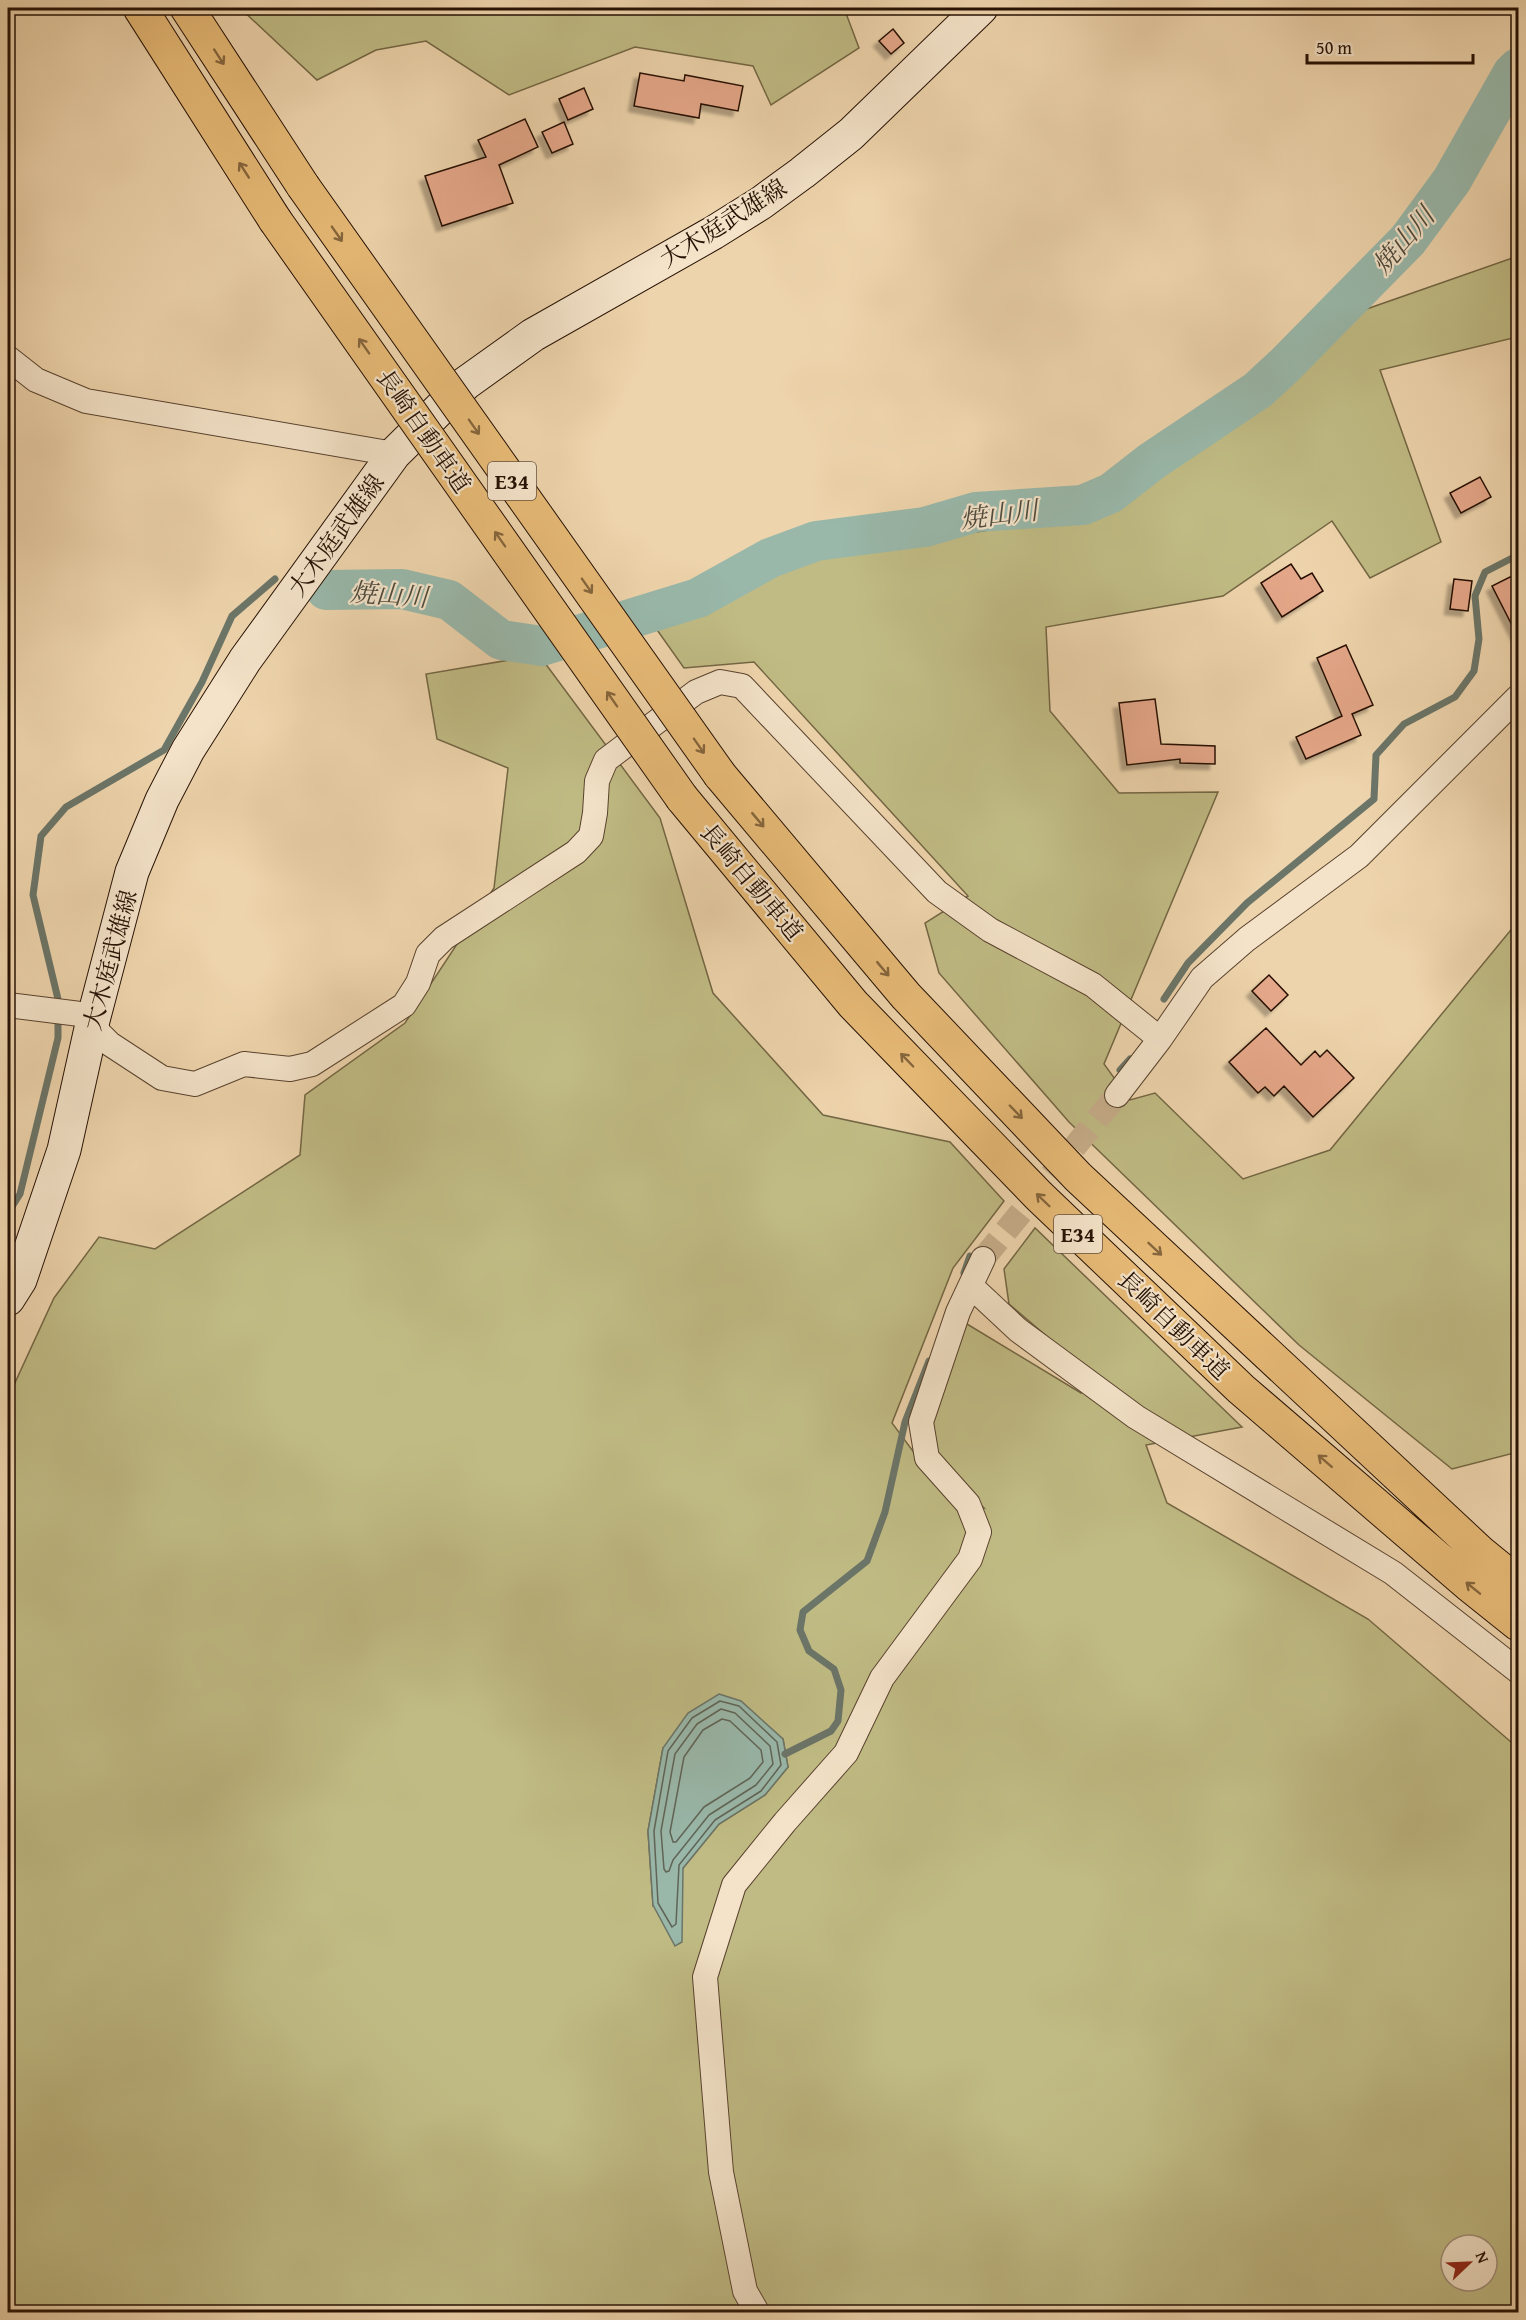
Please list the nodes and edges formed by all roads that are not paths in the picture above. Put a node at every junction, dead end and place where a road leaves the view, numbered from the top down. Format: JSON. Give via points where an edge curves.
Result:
{"nodes":[{"id":1,"x":140,"y":8,"type":"edge"},
{"id":2,"x":187,"y":8,"type":"edge"},
{"id":3,"x":981,"y":8,"type":"edge"},
{"id":4,"x":8,"y":358,"type":"edge"},
{"id":5,"x":394,"y":454,"type":"junction"},
{"id":6,"x":1518,"y":697,"type":"edge"},
{"id":7,"x":8,"y":1005,"type":"edge"},
{"id":8,"x":69,"y":1015,"type":"junction"},
{"id":9,"x":1160,"y":1039,"type":"junction"},
{"id":10,"x":1117,"y":1095,"type":"tunnel mouth"},
{"id":11,"x":983,"y":1259,"type":"tunnel mouth"},
{"id":12,"x":972,"y":1287,"type":"junction"},
{"id":13,"x":8,"y":1299,"type":"edge"},
{"id":14,"x":1518,"y":1583,"type":"edge"},
{"id":15,"x":1518,"y":1624,"type":"edge"},
{"id":16,"x":1518,"y":1671,"type":"edge"},
{"id":17,"x":757,"y":2313,"type":"edge"}],
"edges":[{"from":15,"to":1,"type":"highway","name":"長崎自動車道","number":"E34","one_way":true,"bridge":true,"via":[[1241,1389],[1039,1196],[853,1004],[682,798],[275,220]]},
{"from":2,"to":14,"type":"highway","name":"長崎自動車道","number":"E34","one_way":true,"bridge":true,"via":[[303,186],[720,775],[906,996],[1078,1177]]},
{"from":3,"to":5,"type":"main road","name":"大木庭武雄線","via":[[851,134],[802,173],[713,233],[533,335],[466,383]]},
{"from":4,"to":5,"type":"street","via":[[36,380],[86,402]]},
{"from":5,"to":8,"type":"main road","name":"大木庭武雄線","via":[[245,660],[188,750],[162,800]]},
{"from":6,"to":9,"type":"street","via":[[1359,856],[1247,939],[1202,978]]},
{"from":7,"to":8,"type":"street"},
{"from":8,"to":9,"type":"street","via":[[162,1078],[195,1084],[244,1064],[290,1069],[312,1064],[404,1005],[418,983],[428,954],[444,938],[576,852],[591,836],[597,781],[606,760],[696,692],[720,682],[742,686],[937,892],[990,930],[1093,985]]},
{"from":8,"to":13,"type":"main road","name":"大木庭武雄線","via":[[64,1150],[20,1280]]},
{"from":9,"to":10,"type":"street"},
{"from":11,"to":12,"type":"street"},
{"from":12,"to":16,"type":"street","via":[[1018,1330],[1136,1417],[1393,1573]]},
{"from":12,"to":17,"type":"street","via":[[958,1312],[921,1422],[927,1458],[968,1504],[980,1532],[970,1559],[882,1678],[846,1753],[734,1885],[705,1977],[722,2172],[745,2291]]}]}
